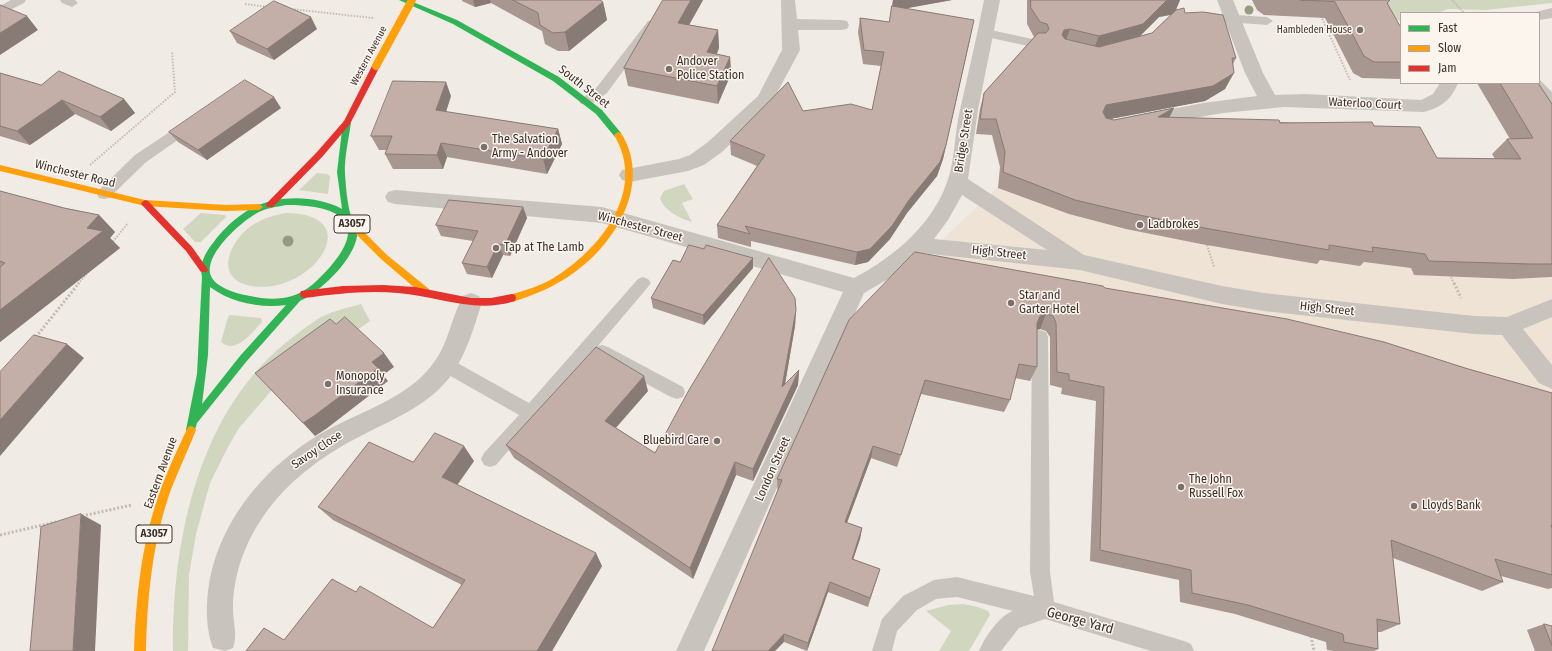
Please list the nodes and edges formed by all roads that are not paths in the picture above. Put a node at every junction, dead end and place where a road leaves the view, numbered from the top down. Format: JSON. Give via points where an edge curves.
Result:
{"nodes":[{"id":1,"x":20,"y":0,"type":"edge"},
{"id":2,"x":402,"y":0,"type":"edge"},
{"id":3,"x":412,"y":0,"type":"edge"},
{"id":4,"x":992,"y":0,"type":"edge"},
{"id":5,"x":1225,"y":0,"type":"edge"},
{"id":6,"x":788,"y":2,"type":"dead end"},
{"id":7,"x":0,"y":11,"type":"edge"},
{"id":8,"x":1552,"y":13,"type":"edge"},
{"id":9,"x":1540,"y":15,"type":"edge"},
{"id":10,"x":1210,"y":17,"type":"edge"},
{"id":11,"x":657,"y":18,"type":"edge"},
{"id":12,"x":1233,"y":19,"type":"junction"},
{"id":13,"x":1267,"y":21,"type":"dead end"},
{"id":14,"x":789,"y":24,"type":"junction"},
{"id":15,"x":841,"y":25,"type":"dead end"},
{"id":16,"x":986,"y":33,"type":"junction"},
{"id":17,"x":1037,"y":44,"type":"edge"},
{"id":18,"x":1449,"y":84,"type":"edge"},
{"id":19,"x":1537,"y":84,"type":"edge"},
{"id":20,"x":1552,"y":100,"type":"edge"},
{"id":21,"x":586,"y":101,"type":"junction"},
{"id":22,"x":1269,"y":101,"type":"junction"},
{"id":23,"x":202,"y":117,"type":"edge"},
{"id":24,"x":347,"y":122,"type":"junction"},
{"id":25,"x":1122,"y":124,"type":"edge"},
{"id":26,"x":0,"y":168,"type":"edge"},
{"id":27,"x":628,"y":175,"type":"junction"},
{"id":28,"x":957,"y":182,"type":"junction"},
{"id":29,"x":104,"y":194,"type":"junction"},
{"id":30,"x":394,"y":197,"type":"dead end"},
{"id":31,"x":145,"y":203,"type":"junction"},
{"id":32,"x":266,"y":206,"type":"junction"},
{"id":33,"x":618,"y":219,"type":"junction"},
{"id":34,"x":350,"y":221,"type":"junction"},
{"id":35,"x":917,"y":245,"type":"junction"},
{"id":36,"x":1080,"y":262,"type":"junction"},
{"id":37,"x":205,"y":274,"type":"junction"},
{"id":38,"x":643,"y":283,"type":"dead end"},
{"id":39,"x":856,"y":287,"type":"junction"},
{"id":40,"x":426,"y":292,"type":"junction"},
{"id":41,"x":301,"y":296,"type":"junction"},
{"id":42,"x":471,"y":302,"type":"junction"},
{"id":43,"x":1552,"y":308,"type":"edge"},
{"id":44,"x":1508,"y":326,"type":"junction"},
{"id":45,"x":1040,"y":337,"type":"edge"},
{"id":46,"x":590,"y":346,"type":"junction"},
{"id":47,"x":446,"y":365,"type":"junction"},
{"id":48,"x":1552,"y":379,"type":"edge"},
{"id":49,"x":677,"y":392,"type":"dead end"},
{"id":50,"x":530,"y":413,"type":"junction"},
{"id":51,"x":193,"y":423,"type":"junction"},
{"id":52,"x":490,"y":459,"type":"dead end"},
{"id":53,"x":1045,"y":609,"type":"junction"},
{"id":54,"x":226,"y":645,"type":"edge"},
{"id":55,"x":140,"y":651,"type":"edge"},
{"id":56,"x":690,"y":651,"type":"edge"},
{"id":57,"x":882,"y":651,"type":"edge"},
{"id":58,"x":989,"y":651,"type":"edge"},
{"id":59,"x":1184,"y":651,"type":"edge"}],
"edges":[{"from":1,"to":7,"type":"lane"},
{"from":2,"to":21,"type":"main road","name":"South Street","via":[[448,18],[537,68]]},
{"from":3,"to":24,"type":"main road","name":"Western Avenue","number":"A3057","bridge":true},
{"from":4,"to":16,"type":"street","name":"Bridge Street"},
{"from":5,"to":12,"type":"street"},
{"from":6,"to":14,"type":"street"},
{"from":8,"to":9,"type":"street"},
{"from":10,"to":12,"type":"lane"},
{"from":11,"to":21,"type":"lane","via":[[602,90]]},
{"from":12,"to":13,"type":"lane"},
{"from":12,"to":22,"type":"street","via":[[1254,73]]},
{"from":14,"to":15,"type":"street"},
{"from":14,"to":27,"type":"street","via":[[791,50],[765,100],[716,147],[687,165]]},
{"from":16,"to":17,"type":"lane"},
{"from":16,"to":28,"type":"street","name":"Bridge Street"},
{"from":18,"to":22,"type":"street","name":"Waterloo Court","via":[[1442,98],[1422,106],[1362,105],[1308,100]]},
{"from":19,"to":20,"type":"lane"},
{"from":21,"to":27,"type":"main road","name":"South Street","via":[[620,138],[628,162]]},
{"from":22,"to":25,"type":"street","name":"Waterloo Court","via":[[1197,110]]},
{"from":23,"to":29,"type":"lane","via":[[140,159]]},
{"from":24,"to":32,"type":"main road","name":"Western Avenue","number":"A3057","via":[[320,154]]},
{"from":24,"to":34,"type":"main road","name":"Western Avenue","number":"A3057","via":[[341,172]]},
{"from":26,"to":29,"type":"main road","name":"Winchester Road","number":"A3057"},
{"from":27,"to":33,"type":"main road","name":"South Street","via":[[625,205]]},
{"from":28,"to":35,"type":"street","name":"Bridge Street","via":[[941,215]]},
{"from":28,"to":36,"type":"street","name":"High Street"},
{"from":29,"to":31,"type":"main road","name":"Winchester Road","number":"A3057"},
{"from":30,"to":33,"type":"street","name":"Winchester Street"},
{"from":31,"to":32,"type":"main road","name":"Winchester Road","number":"A3057","via":[[226,208]]},
{"from":31,"to":37,"type":"main road","number":"A3057","via":[[189,250]]},
{"from":32,"to":34,"type":"main road","number":"A3057","via":[[286,202],[317,204],[338,211]]},
{"from":32,"to":37,"type":"main road","number":"A3057","via":[[238,221],[228,231],[209,256]]},
{"from":33,"to":39,"type":"street","name":"Winchester Street"},
{"from":33,"to":42,"type":"main road","name":"South Street","via":[[590,254],[550,284],[504,300]]},
{"from":34,"to":40,"type":"main road","name":"South Street","via":[[384,257]]},
{"from":34,"to":41,"type":"main road","number":"A3057","via":[[352,237],[344,256],[320,284]]},
{"from":35,"to":36,"type":"street","name":"High Street"},
{"from":35,"to":39,"type":"street","name":"Bridge Street","via":[[888,268]]},
{"from":36,"to":44,"type":"street","name":"High Street","via":[[1222,295],[1264,302],[1474,325]]},
{"from":37,"to":41,"type":"main road","number":"A3057","via":[[222,290],[250,299],[267,301]]},
{"from":37,"to":51,"type":"main road","name":"Eastern Avenue","number":"A3057","via":[[205,348]]},
{"from":38,"to":46,"type":"lane"},
{"from":39,"to":56,"type":"street","name":"London Street"},
{"from":40,"to":41,"type":"main road","name":"South Street","via":[[367,288]]},
{"from":40,"to":42,"type":"main road","name":"South Street"},
{"from":41,"to":51,"type":"main road","name":"Eastern Avenue","number":"A3057","via":[[243,359]]},
{"from":42,"to":47,"type":"street","name":"Savoy Close","via":[[459,338]]},
{"from":43,"to":44,"type":"street"},
{"from":44,"to":48,"type":"street"},
{"from":45,"to":53,"type":"lane","via":[[1040,572]]},
{"from":46,"to":49,"type":"lane"},
{"from":46,"to":50,"type":"lane"},
{"from":47,"to":50,"type":"lane"},
{"from":47,"to":54,"type":"street","name":"Savoy Close","via":[[411,399],[325,442],[304,457],[283,474],[250,513],[228,560],[220,605]]},
{"from":50,"to":52,"type":"lane"},
{"from":51,"to":55,"type":"main road","name":"Eastern Avenue","number":"A3057","via":[[164,498],[147,566]]},
{"from":53,"to":57,"type":"lane","via":[[957,587],[934,590],[910,603],[889,626]]},
{"from":53,"to":58,"type":"lane","name":"George Yard","via":[[1012,621]]},
{"from":53,"to":59,"type":"lane","name":"George Yard"}]}
